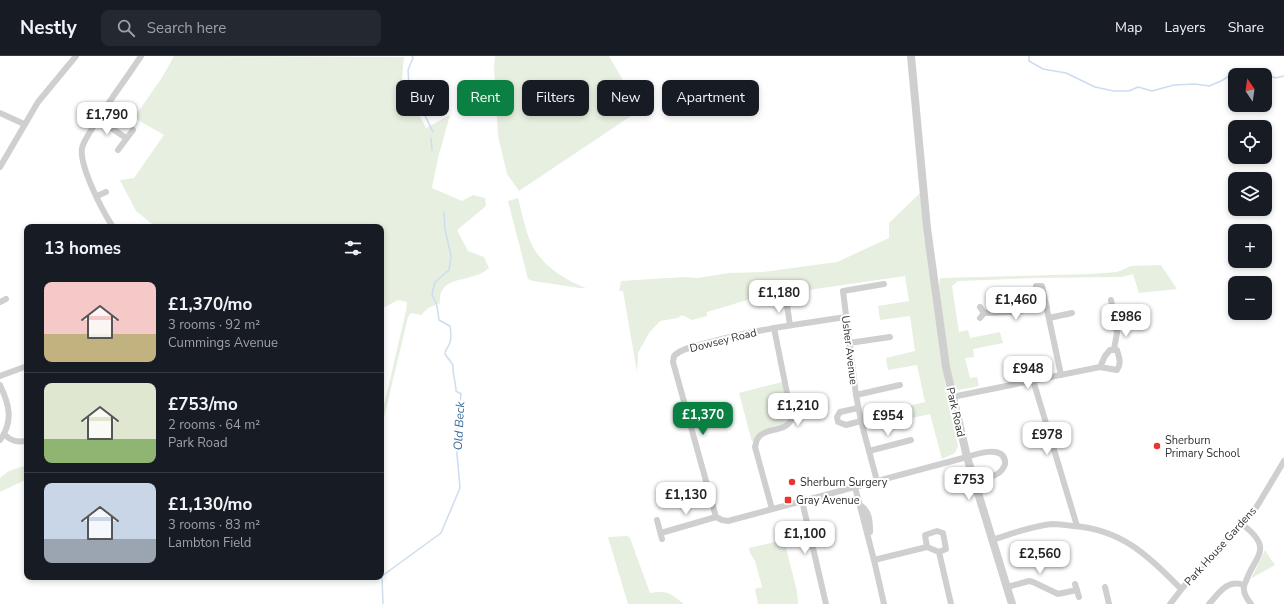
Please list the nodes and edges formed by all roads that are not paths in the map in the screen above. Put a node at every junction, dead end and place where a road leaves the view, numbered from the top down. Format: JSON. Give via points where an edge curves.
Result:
{"nodes":[{"id":1,"x":76,"y":56,"type":"edge"},
{"id":2,"x":141,"y":56,"type":"edge"},
{"id":3,"x":912,"y":56,"type":"edge"},
{"id":4,"x":0,"y":113,"type":"edge"},
{"id":5,"x":98,"y":119,"type":"junction"},
{"id":6,"x":24,"y":124,"type":"junction"},
{"id":7,"x":132,"y":130,"type":"dead end"},
{"id":8,"x":126,"y":138,"type":"junction"},
{"id":9,"x":118,"y":150,"type":"dead end"},
{"id":10,"x":0,"y":167,"type":"edge"},
{"id":11,"x":106,"y":192,"type":"dead end"},
{"id":12,"x":97,"y":196,"type":"junction"},
{"id":13,"x":111,"y":224,"type":"edge"},
{"id":14,"x":884,"y":284,"type":"dead end"},
{"id":15,"x":1036,"y":286,"type":"dead end"},
{"id":16,"x":786,"y":299,"type":"dead end"},
{"id":17,"x":1111,"y":300,"type":"dead end"},
{"id":18,"x":1047,"y":306,"type":"junction"},
{"id":19,"x":980,"y":308,"type":"dead end"},
{"id":20,"x":1072,"y":313,"type":"dead end"},
{"id":21,"x":846,"y":317,"type":"junction"},
{"id":22,"x":1049,"y":318,"type":"junction"},
{"id":23,"x":790,"y":325,"type":"junction"},
{"id":24,"x":774,"y":328,"type":"junction"},
{"id":25,"x":890,"y":337,"type":"dead end"},
{"id":26,"x":849,"y":343,"type":"junction"},
{"id":27,"x":1114,"y":350,"type":"junction"},
{"id":28,"x":24,"y":367,"type":"edge"},
{"id":29,"x":1100,"y":367,"type":"junction"},
{"id":30,"x":1061,"y":374,"type":"junction"},
{"id":31,"x":0,"y":376,"type":"edge"},
{"id":32,"x":1033,"y":380,"type":"junction"},
{"id":33,"x":0,"y":385,"type":"edge"},
{"id":34,"x":900,"y":385,"type":"dead end"},
{"id":35,"x":856,"y":396,"type":"junction"},
{"id":36,"x":952,"y":397,"type":"junction"},
{"id":37,"x":858,"y":408,"type":"junction"},
{"id":38,"x":861,"y":421,"type":"junction"},
{"id":39,"x":4,"y":434,"type":"junction"},
{"id":40,"x":0,"y":440,"type":"edge"},
{"id":41,"x":911,"y":440,"type":"dead end"},
{"id":42,"x":24,"y":441,"type":"edge"},
{"id":43,"x":869,"y":451,"type":"junction"},
{"id":44,"x":966,"y":457,"type":"junction"},
{"id":45,"x":1284,"y":461,"type":"edge"},
{"id":46,"x":877,"y":481,"type":"junction"},
{"id":47,"x":974,"y":483,"type":"junction"},
{"id":48,"x":855,"y":487,"type":"junction"},
{"id":49,"x":802,"y":501,"type":"junction"},
{"id":50,"x":772,"y":509,"type":"junction"},
{"id":51,"x":716,"y":517,"type":"junction"},
{"id":52,"x":657,"y":520,"type":"dead end"},
{"id":53,"x":1242,"y":524,"type":"junction"},
{"id":54,"x":1077,"y":526,"type":"junction"},
{"id":55,"x":992,"y":540,"type":"junction"},
{"id":56,"x":927,"y":547,"type":"junction"},
{"id":57,"x":939,"y":552,"type":"junction"},
{"id":58,"x":874,"y":560,"type":"junction"},
{"id":59,"x":1244,"y":585,"type":"junction"},
{"id":60,"x":1105,"y":587,"type":"dead end"},
{"id":61,"x":1007,"y":588,"type":"junction"},
{"id":62,"x":1181,"y":589,"type":"junction"},
{"id":63,"x":1079,"y":597,"type":"dead end"},
{"id":64,"x":1212,"y":602,"type":"edge"},
{"id":65,"x":826,"y":604,"type":"edge"},
{"id":66,"x":884,"y":604,"type":"edge"},
{"id":67,"x":951,"y":604,"type":"edge"},
{"id":68,"x":1012,"y":604,"type":"edge"},
{"id":69,"x":1109,"y":604,"type":"edge"},
{"id":70,"x":1170,"y":604,"type":"edge"},
{"id":71,"x":1251,"y":604,"type":"edge"}],
"edges":[{"from":1,"to":6,"type":"street","via":[[38,102]]},
{"from":2,"to":5,"type":"street"},
{"from":3,"to":36,"type":"street","name":"Park Road","via":[[928,232]]},
{"from":4,"to":6,"type":"street"},
{"from":5,"to":8,"type":"street"},
{"from":5,"to":12,"type":"street","via":[[82,149],[84,166]]},
{"from":6,"to":10,"type":"street"},
{"from":7,"to":8,"type":"street"},
{"from":8,"to":9,"type":"street"},
{"from":11,"to":12,"type":"street"},
{"from":12,"to":13,"type":"street"},
{"from":14,"to":21,"type":"street","name":"Usher Avenue","via":[[843,291]]},
{"from":15,"to":18,"type":"street","via":[[1042,286]]},
{"from":16,"to":23,"type":"street"},
{"from":17,"to":27,"type":"street","via":[[1117,333]]},
{"from":18,"to":19,"type":"street","via":[[982,316]]},
{"from":18,"to":22,"type":"street"},
{"from":20,"to":22,"type":"street"},
{"from":21,"to":23,"type":"street","name":"Dowsey Road"},
{"from":21,"to":26,"type":"street","name":"Usher Avenue"},
{"from":22,"to":30,"type":"street"},
{"from":23,"to":24,"type":"street","name":"Dowsey Road"},
{"from":24,"to":50,"type":"street","via":[[792,418],[790,424],[783,428],[762,434],[757,438],[755,447]]},
{"from":24,"to":51,"type":"street","name":"Dowsey Road","via":[[694,346],[677,352],[674,356]]},
{"from":25,"to":26,"type":"street"},
{"from":26,"to":35,"type":"street","name":"Usher Avenue"},
{"from":27,"to":29,"type":"street","via":[[1110,350],[1105,356]]},
{"from":27,"to":29,"type":"street","via":[[1117,350],[1120,361],[1117,370]]},
{"from":28,"to":31,"type":"street"},
{"from":29,"to":30,"type":"street"},
{"from":30,"to":32,"type":"street"},
{"from":32,"to":36,"type":"street"},
{"from":32,"to":54,"type":"street"},
{"from":33,"to":39,"type":"street","via":[[9,406]]},
{"from":34,"to":35,"type":"street"},
{"from":35,"to":37,"type":"street","name":"Usher Avenue"},
{"from":36,"to":44,"type":"street","name":"Park Road"},
{"from":37,"to":38,"type":"street","name":"Usher Avenue"},
{"from":37,"to":38,"type":"street","via":[[840,412],[838,422],[846,425]]},
{"from":38,"to":43,"type":"street","name":"Usher Avenue"},
{"from":39,"to":40,"type":"street"},
{"from":39,"to":42,"type":"street","via":[[16,442]]},
{"from":41,"to":43,"type":"street"},
{"from":43,"to":46,"type":"street","name":"Usher Avenue"},
{"from":44,"to":46,"type":"street"},
{"from":44,"to":47,"type":"street","name":"Park Road"},
{"from":44,"to":47,"type":"street","via":[[995,451],[1006,462],[999,473]]},
{"from":45,"to":53,"type":"street","name":"Park House Gardens","via":[[1259,503]]},
{"from":46,"to":48,"type":"street"},
{"from":47,"to":55,"type":"street","name":"Park Road"},
{"from":48,"to":49,"type":"street"},
{"from":48,"to":58,"type":"street"},
{"from":49,"to":50,"type":"street"},
{"from":49,"to":65,"type":"street"},
{"from":50,"to":51,"type":"street","via":[[728,521]]},
{"from":51,"to":52,"type":"street","via":[[662,536]]},
{"from":53,"to":59,"type":"street","via":[[1254,535],[1260,546],[1259,557]]},
{"from":53,"to":62,"type":"street","name":"Park House Gardens"},
{"from":54,"to":55,"type":"street","name":"Park House Gardens","via":[[1053,524]]},
{"from":54,"to":62,"type":"street","name":"Park House Gardens","via":[[1093,528],[1124,540],[1138,549]]},
{"from":55,"to":61,"type":"street","name":"Park Road"},
{"from":56,"to":57,"type":"street"},
{"from":56,"to":57,"type":"street","via":[[925,535],[937,531],[943,533],[946,549]]},
{"from":56,"to":58,"type":"street"},
{"from":57,"to":67,"type":"street"},
{"from":58,"to":66,"type":"street"},
{"from":59,"to":64,"type":"street","via":[[1227,585]]},
{"from":59,"to":71,"type":"street","via":[[1243,589]]},
{"from":60,"to":69,"type":"street"},
{"from":61,"to":63,"type":"street","via":[[1029,581],[1058,594],[1076,587]]},
{"from":61,"to":68,"type":"street","name":"Park Road"},
{"from":62,"to":70,"type":"street","name":"Park House Gardens"}]}
